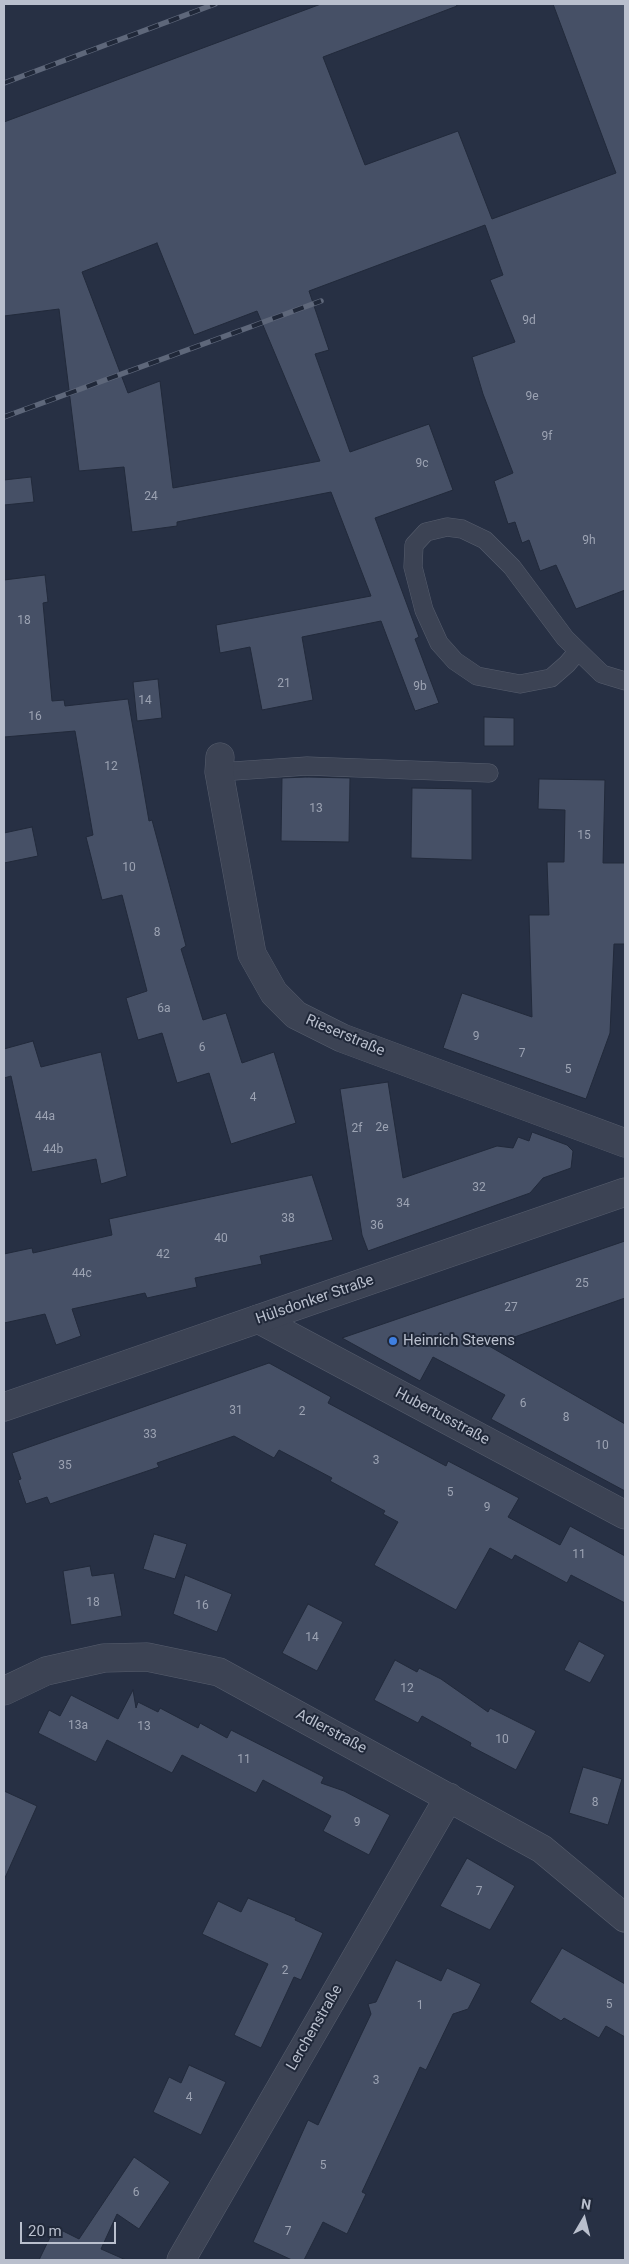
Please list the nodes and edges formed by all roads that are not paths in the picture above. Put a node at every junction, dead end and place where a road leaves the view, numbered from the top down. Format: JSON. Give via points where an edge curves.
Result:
{"nodes":[{"id":1,"x":578,"y":651,"type":"junction"},
{"id":2,"x":625,"y":681,"type":"edge"},
{"id":3,"x":220,"y":765,"type":"joint"},
{"id":4,"x":489,"y":773,"type":"dead end"},
{"id":5,"x":625,"y":1143,"type":"edge"},
{"id":6,"x":625,"y":1192,"type":"edge"},
{"id":7,"x":258,"y":1319,"type":"junction"},
{"id":8,"x":4,"y":1407,"type":"edge"},
{"id":9,"x":625,"y":1515,"type":"edge"},
{"id":10,"x":4,"y":1690,"type":"edge"},
{"id":11,"x":449,"y":1796,"type":"junction"},
{"id":12,"x":625,"y":1918,"type":"edge"},
{"id":13,"x":181,"y":2260,"type":"edge"}],
"edges":[{"from":1,"to":1,"type":"lane","via":[[512,567],[485,540],[462,529],[447,527],[426,532],[414,545],[413,567],[417,584],[424,610],[439,643],[455,661],[477,676],[520,684],[551,678]]},
{"from":1,"to":2,"type":"lane","via":[[602,674]]},
{"from":3,"to":4,"type":"lane"},
{"from":3,"to":5,"type":"street","name":"Rieserstraße","via":[[252,954],[274,993],[296,1016],[342,1038]]},
{"from":6,"to":7,"type":"street","name":"Hülsdonker Straße"},
{"from":7,"to":8,"type":"street","name":"Hülsdonker Straße"},
{"from":7,"to":9,"type":"street","name":"Hubertusstraße"},
{"from":10,"to":11,"type":"street","name":"Adlerstraße","via":[[46,1671],[104,1658],[147,1657],[219,1672]]},
{"from":11,"to":12,"type":"street","name":"Adlerstraße","via":[[542,1849]]},
{"from":11,"to":13,"type":"street","name":"Lerchenstraße"}]}
